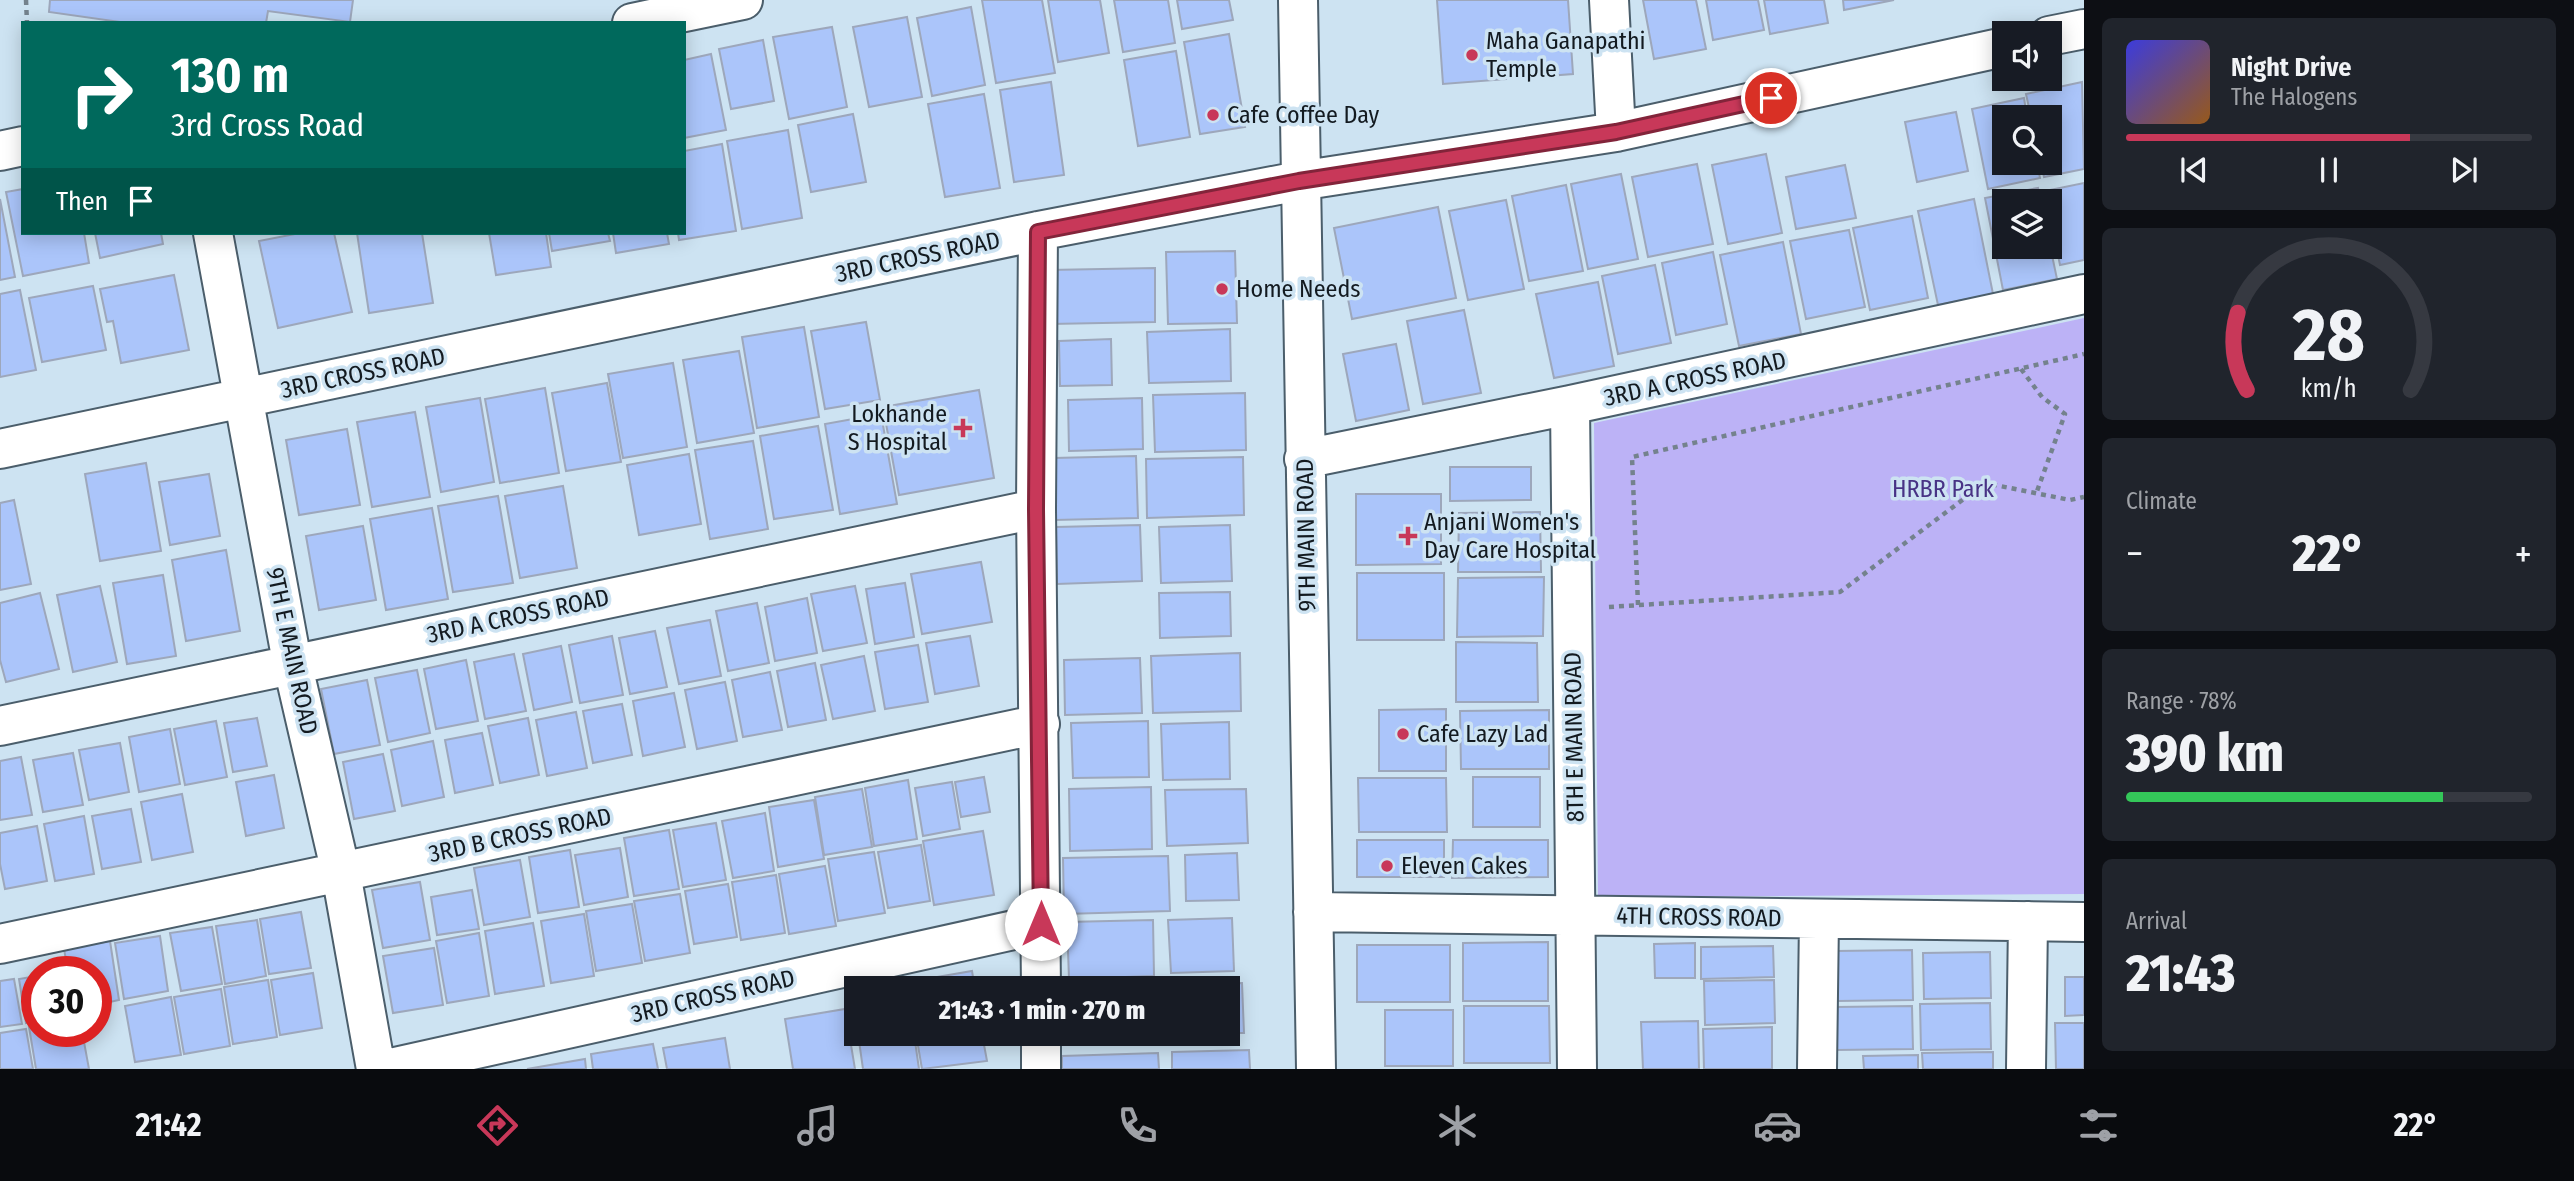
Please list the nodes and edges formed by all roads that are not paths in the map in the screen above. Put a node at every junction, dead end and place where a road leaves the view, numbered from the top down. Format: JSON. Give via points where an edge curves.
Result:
{"nodes":[{"id":1,"x":625,"y":0,"type":"edge"},
{"id":2,"x":743,"y":0,"type":"edge"},
{"id":3,"x":1298,"y":0,"type":"edge"},
{"id":4,"x":1609,"y":0,"type":"edge"},
{"id":5,"x":625,"y":21,"type":"edge"},
{"id":6,"x":642,"y":21,"type":"edge"},
{"id":7,"x":2084,"y":29,"type":"edge"},
{"id":8,"x":2062,"y":33,"type":"edge"},
{"id":9,"x":1992,"y":50,"type":"edge"},
{"id":10,"x":1616,"y":132,"type":"junction"},
{"id":11,"x":21,"y":146,"type":"edge"},
{"id":12,"x":0,"y":150,"type":"edge"},
{"id":13,"x":1299,"y":181,"type":"junction"},
{"id":14,"x":1038,"y":232,"type":"junction"},
{"id":15,"x":213,"y":235,"type":"edge"},
{"id":16,"x":2084,"y":294,"type":"edge"},
{"id":17,"x":243,"y":398,"type":"junction"},
{"id":18,"x":1570,"y":405,"type":"junction"},
{"id":19,"x":0,"y":449,"type":"edge"},
{"id":20,"x":1304,"y":459,"type":"junction"},
{"id":21,"x":1036,"y":509,"type":"junction"},
{"id":22,"x":292,"y":662,"type":"junction"},
{"id":23,"x":1040,"y":724,"type":"junction"},
{"id":24,"x":0,"y":726,"type":"edge"},
{"id":25,"x":341,"y":873,"type":"junction"},
{"id":26,"x":1313,"y":912,"type":"junction"},
{"id":27,"x":1576,"y":916,"type":"junction"},
{"id":28,"x":1819,"y":919,"type":"junction"},
{"id":29,"x":2028,"y":921,"type":"junction"},
{"id":30,"x":2084,"y":922,"type":"edge"},
{"id":31,"x":1041,"y":924,"type":"junction"},
{"id":32,"x":0,"y":944,"type":"edge"},
{"id":33,"x":1041,"y":976,"type":"edge"},
{"id":34,"x":1041,"y":1046,"type":"edge"},
{"id":35,"x":376,"y":1069,"type":"edge"},
{"id":36,"x":386,"y":1069,"type":"edge"},
{"id":37,"x":1041,"y":1069,"type":"edge"},
{"id":38,"x":1316,"y":1069,"type":"edge"},
{"id":39,"x":1577,"y":1069,"type":"edge"},
{"id":40,"x":1817,"y":1069,"type":"edge"},
{"id":41,"x":2026,"y":1069,"type":"edge"}],
"edges":[{"from":1,"to":5,"type":"street"},
{"from":2,"to":6,"type":"street"},
{"from":3,"to":13,"type":"street","name":"9TH MAIN ROAD"},
{"from":4,"to":10,"type":"street"},
{"from":7,"to":8,"type":"street"},
{"from":9,"to":10,"type":"street","name":"3RD CROSS ROAD"},
{"from":10,"to":13,"type":"street","name":"3RD CROSS ROAD"},
{"from":11,"to":12,"type":"street"},
{"from":13,"to":14,"type":"street","name":"3RD CROSS ROAD"},
{"from":13,"to":20,"type":"street","name":"9TH MAIN ROAD"},
{"from":14,"to":17,"type":"street","name":"3RD CROSS ROAD"},
{"from":14,"to":21,"type":"street"},
{"from":15,"to":17,"type":"street","name":"9TH E MAIN ROAD"},
{"from":16,"to":18,"type":"street","name":"3RD A CROSS ROAD"},
{"from":17,"to":19,"type":"street","name":"3RD CROSS ROAD"},
{"from":17,"to":22,"type":"street","name":"9TH E MAIN ROAD"},
{"from":18,"to":20,"type":"street","name":"3RD A CROSS ROAD"},
{"from":18,"to":27,"type":"street","name":"8TH E MAIN ROAD"},
{"from":20,"to":26,"type":"street","name":"9TH MAIN ROAD"},
{"from":21,"to":22,"type":"street","name":"3RD A CROSS ROAD"},
{"from":21,"to":23,"type":"street"},
{"from":22,"to":24,"type":"street","name":"3RD A CROSS ROAD"},
{"from":22,"to":25,"type":"street","name":"9TH E MAIN ROAD"},
{"from":23,"to":25,"type":"street","name":"3RD B CROSS ROAD"},
{"from":23,"to":31,"type":"street"},
{"from":25,"to":32,"type":"street","name":"3RD B CROSS ROAD"},
{"from":25,"to":35,"type":"street","name":"9TH E MAIN ROAD"},
{"from":26,"to":27,"type":"street","name":"4TH CROSS ROAD"},
{"from":26,"to":38,"type":"street","name":"9TH MAIN ROAD"},
{"from":27,"to":28,"type":"street","name":"4TH CROSS ROAD"},
{"from":27,"to":39,"type":"street","name":"8TH E MAIN ROAD"},
{"from":28,"to":29,"type":"street","name":"4TH CROSS ROAD"},
{"from":28,"to":40,"type":"street"},
{"from":29,"to":30,"type":"street","name":"4TH CROSS ROAD"},
{"from":29,"to":41,"type":"street"},
{"from":31,"to":33,"type":"street"},
{"from":31,"to":36,"type":"street","name":"3RD CROSS ROAD"},
{"from":34,"to":37,"type":"street"}]}
